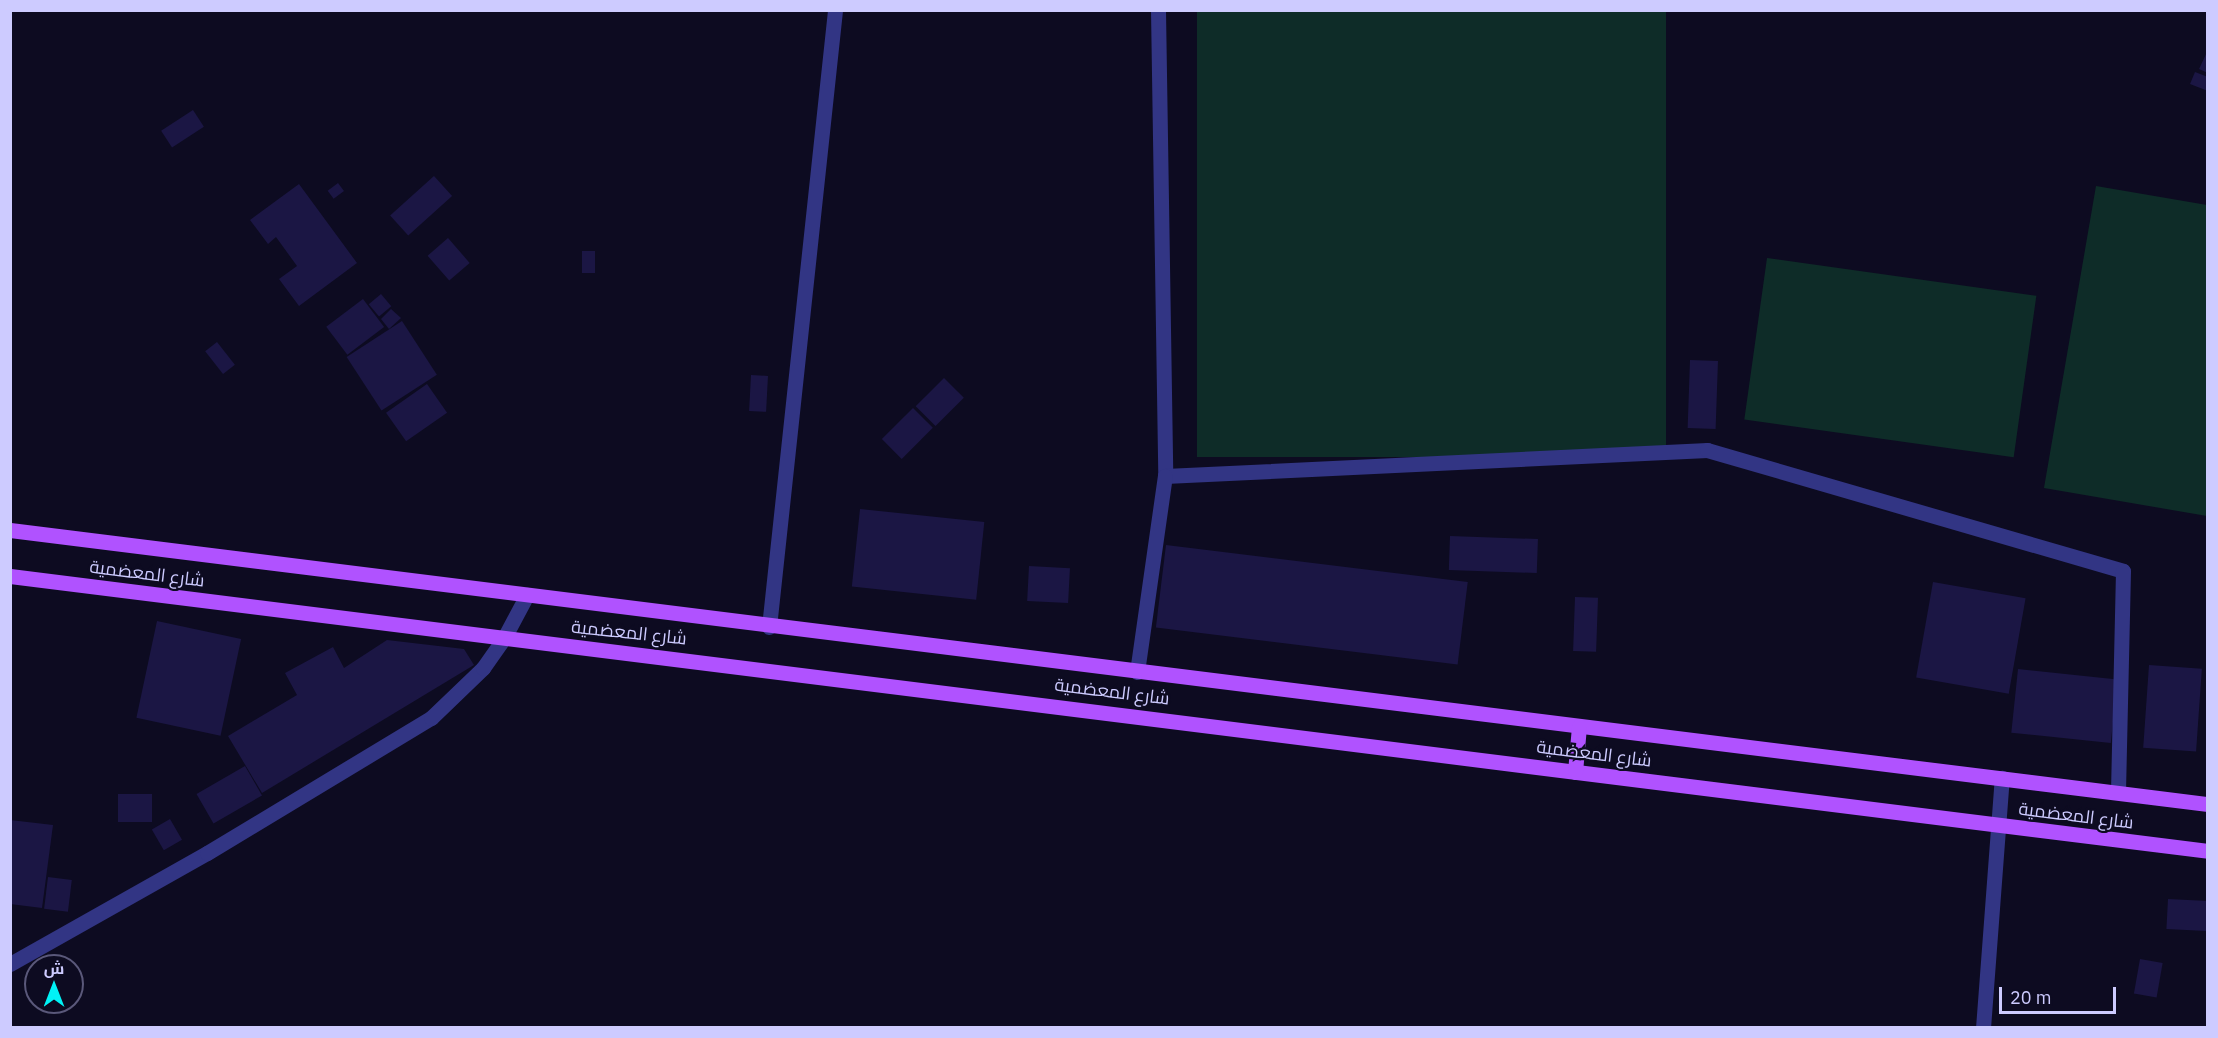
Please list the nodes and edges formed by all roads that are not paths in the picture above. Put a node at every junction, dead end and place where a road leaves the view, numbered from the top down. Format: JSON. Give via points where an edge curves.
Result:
{"nodes":[{"id":1,"x":835,"y":10,"type":"edge"},
{"id":2,"x":1158,"y":10,"type":"edge"},
{"id":3,"x":1165,"y":476,"type":"junction"},
{"id":4,"x":10,"y":530,"type":"edge"},
{"id":5,"x":10,"y":576,"type":"edge"},
{"id":6,"x":527,"y":595,"type":"junction"},
{"id":7,"x":769,"y":627,"type":"junction"},
{"id":8,"x":504,"y":638,"type":"junction"},
{"id":9,"x":1137,"y":672,"type":"junction"},
{"id":10,"x":1580,"y":726,"type":"junction"},
{"id":11,"x":1575,"y":772,"type":"junction"},
{"id":12,"x":2002,"y":778,"type":"junction"},
{"id":13,"x":2118,"y":792,"type":"junction"},
{"id":14,"x":2208,"y":804,"type":"edge"},
{"id":15,"x":1999,"y":826,"type":"junction"},
{"id":16,"x":2208,"y":851,"type":"edge"},
{"id":17,"x":10,"y":964,"type":"edge"},
{"id":18,"x":1983,"y":1028,"type":"edge"}],
"edges":[{"from":1,"to":7,"type":"street"},
{"from":2,"to":3,"type":"street"},
{"from":3,"to":9,"type":"street"},
{"from":3,"to":13,"type":"street","via":[[1707,450],[2123,571]]},
{"from":4,"to":6,"type":"main road","name":"شارع المعضمية"},
{"from":5,"to":8,"type":"main road","name":"شارع المعضمية"},
{"from":6,"to":7,"type":"main road","name":"شارع المعضمية"},
{"from":6,"to":8,"type":"street"},
{"from":7,"to":9,"type":"main road","name":"شارع المعضمية"},
{"from":8,"to":11,"type":"main road","name":"شارع المعضمية","via":[[763,667]]},
{"from":8,"to":17,"type":"street","via":[[483,668],[431,718],[207,853]]},
{"from":9,"to":10,"type":"main road","name":"شارع المعضمية"},
{"from":10,"to":11,"type":"main road"},
{"from":10,"to":12,"type":"main road","name":"شارع المعضمية"},
{"from":11,"to":15,"type":"main road","name":"شارع المعضمية"},
{"from":12,"to":13,"type":"main road","name":"شارع المعضمية"},
{"from":12,"to":15,"type":"street"},
{"from":13,"to":14,"type":"main road","name":"شارع المعضمية"},
{"from":15,"to":16,"type":"main road","name":"شارع المعضمية"},
{"from":15,"to":18,"type":"street"}]}
